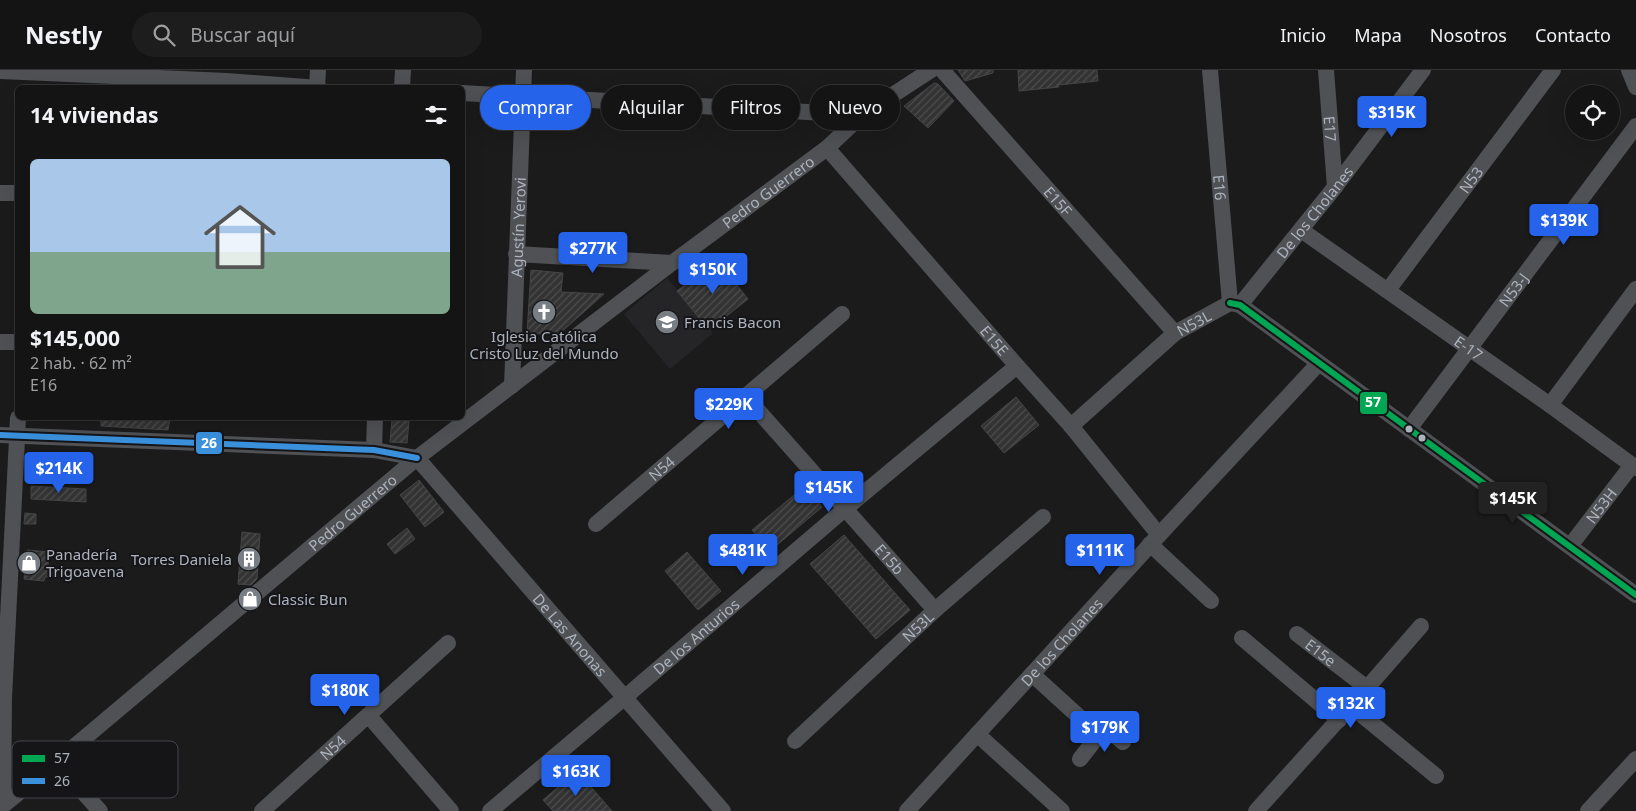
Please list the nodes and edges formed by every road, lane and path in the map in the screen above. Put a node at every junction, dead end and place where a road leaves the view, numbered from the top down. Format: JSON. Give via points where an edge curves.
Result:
{"nodes":[{"id":1,"x":318,"y":70,"type":"edge"},
{"id":2,"x":403,"y":70,"type":"edge"},
{"id":3,"x":524,"y":70,"type":"edge"},
{"id":4,"x":931,"y":70,"type":"edge"},
{"id":5,"x":942,"y":70,"type":"edge"},
{"id":6,"x":1210,"y":70,"type":"edge"},
{"id":7,"x":1326,"y":70,"type":"edge"},
{"id":8,"x":1424,"y":70,"type":"edge"},
{"id":9,"x":1553,"y":70,"type":"edge"},
{"id":10,"x":1629,"y":70,"type":"edge"},
{"id":11,"x":0,"y":71,"type":"edge"},
{"id":12,"x":240,"y":76,"type":"edge"},
{"id":13,"x":911,"y":76,"type":"edge"},
{"id":14,"x":31,"y":77,"type":"edge"},
{"id":15,"x":286,"y":85,"type":"edge"},
{"id":16,"x":318,"y":85,"type":"edge"},
{"id":17,"x":402,"y":85,"type":"edge"},
{"id":18,"x":523,"y":85,"type":"edge"},
{"id":19,"x":900,"y":85,"type":"edge"},
{"id":20,"x":1636,"y":87,"type":"edge"},
{"id":21,"x":465,"y":94,"type":"edge"},
{"id":22,"x":480,"y":95,"type":"edge"},
{"id":23,"x":591,"y":100,"type":"edge"},
{"id":24,"x":810,"y":112,"type":"edge"},
{"id":25,"x":1636,"y":126,"type":"edge"},
{"id":26,"x":521,"y":130,"type":"edge"},
{"id":27,"x":846,"y":130,"type":"edge"},
{"id":28,"x":827,"y":148,"type":"junction"},
{"id":29,"x":1335,"y":187,"type":"junction"},
{"id":30,"x":0,"y":193,"type":"edge"},
{"id":31,"x":15,"y":193,"type":"edge"},
{"id":32,"x":1301,"y":230,"type":"junction"},
{"id":33,"x":516,"y":254,"type":"junction"},
{"id":34,"x":672,"y":263,"type":"junction"},
{"id":35,"x":1388,"y":290,"type":"junction"},
{"id":36,"x":1636,"y":290,"type":"edge"},
{"id":37,"x":1235,"y":304,"type":"junction"},
{"id":38,"x":842,"y":314,"type":"dead end"},
{"id":39,"x":1175,"y":333,"type":"junction"},
{"id":40,"x":0,"y":342,"type":"edge"},
{"id":41,"x":15,"y":342,"type":"edge"},
{"id":42,"x":1468,"y":348,"type":"junction"},
{"id":43,"x":1318,"y":363,"type":"junction"},
{"id":44,"x":1016,"y":366,"type":"junction"},
{"id":45,"x":512,"y":386,"type":"junction"},
{"id":46,"x":745,"y":396,"type":"junction"},
{"id":47,"x":1550,"y":405,"type":"junction"},
{"id":48,"x":18,"y":420,"type":"edge"},
{"id":49,"x":375,"y":420,"type":"edge"},
{"id":50,"x":1071,"y":426,"type":"junction"},
{"id":51,"x":1408,"y":429,"type":"junction"},
{"id":52,"x":0,"y":435,"type":"edge"},
{"id":53,"x":17,"y":436,"type":"junction"},
{"id":54,"x":374,"y":450,"type":"junction"},
{"id":55,"x":416,"y":458,"type":"junction"},
{"id":56,"x":1634,"y":466,"type":"edge"},
{"id":57,"x":846,"y":508,"type":"junction"},
{"id":58,"x":1043,"y":517,"type":"dead end"},
{"id":59,"x":596,"y":524,"type":"dead end"},
{"id":60,"x":1154,"y":539,"type":"junction"},
{"id":61,"x":1570,"y":546,"type":"junction"},
{"id":62,"x":1636,"y":595,"type":"edge"},
{"id":63,"x":1211,"y":600,"type":"dead end"},
{"id":64,"x":935,"y":610,"type":"junction"},
{"id":65,"x":1421,"y":626,"type":"dead end"},
{"id":66,"x":1297,"y":634,"type":"dead end"},
{"id":67,"x":1242,"y":638,"type":"dead end"},
{"id":68,"x":448,"y":643,"type":"dead end"},
{"id":69,"x":1032,"y":674,"type":"junction"},
{"id":70,"x":3,"y":677,"type":"edge"},
{"id":71,"x":1367,"y":688,"type":"junction"},
{"id":72,"x":2,"y":698,"type":"edge"},
{"id":73,"x":624,"y":698,"type":"junction"},
{"id":74,"x":1351,"y":706,"type":"junction"},
{"id":75,"x":369,"y":716,"type":"junction"},
{"id":76,"x":1339,"y":720,"type":"junction"},
{"id":77,"x":977,"y":734,"type":"junction"},
{"id":78,"x":1099,"y":735,"type":"junction"},
{"id":79,"x":81,"y":741,"type":"edge"},
{"id":80,"x":795,"y":741,"type":"dead end"},
{"id":81,"x":1123,"y":742,"type":"dead end"},
{"id":82,"x":1080,"y":759,"type":"dead end"},
{"id":83,"x":1636,"y":760,"type":"edge"},
{"id":84,"x":1436,"y":776,"type":"dead end"},
{"id":85,"x":12,"y":798,"type":"edge"},
{"id":86,"x":88,"y":798,"type":"edge"},
{"id":87,"x":2,"y":806,"type":"edge"},
{"id":88,"x":100,"y":811,"type":"edge"},
{"id":89,"x":262,"y":811,"type":"edge"},
{"id":90,"x":451,"y":811,"type":"edge"},
{"id":91,"x":490,"y":811,"type":"edge"},
{"id":92,"x":723,"y":811,"type":"edge"},
{"id":93,"x":907,"y":811,"type":"edge"},
{"id":94,"x":1062,"y":811,"type":"edge"},
{"id":95,"x":1256,"y":811,"type":"edge"},
{"id":96,"x":1588,"y":811,"type":"edge"}],
"edges":[{"from":1,"to":16,"type":"street"},
{"from":2,"to":17,"type":"street"},
{"from":3,"to":18,"type":"street","name":"Agustín Yerovi"},
{"from":4,"to":13,"type":"street","name":"Pedro Guerrero"},
{"from":5,"to":39,"type":"street","name":"E15F"},
{"from":6,"to":37,"type":"street","name":"E16"},
{"from":7,"to":29,"type":"street","name":"E17"},
{"from":8,"to":29,"type":"street","name":"De los Cholanes"},
{"from":9,"to":35,"type":"street","name":"N53"},
{"from":10,"to":20,"type":"street"},
{"from":11,"to":14,"type":"street"},
{"from":12,"to":14,"type":"street"},
{"from":12,"to":15,"type":"street"},
{"from":13,"to":19,"type":"street","name":"Pedro Guerrero"},
{"from":21,"to":22,"type":"street"},
{"from":23,"to":24,"type":"street"},
{"from":25,"to":42,"type":"street","name":"N53-J"},
{"from":26,"to":33,"type":"street","name":"Agustín Yerovi"},
{"from":27,"to":28,"type":"street","name":"Pedro Guerrero"},
{"from":28,"to":34,"type":"street","name":"Pedro Guerrero"},
{"from":28,"to":44,"type":"street","name":"E15E"},
{"from":29,"to":32,"type":"street","name":"De los Cholanes"},
{"from":30,"to":31,"type":"street"},
{"from":32,"to":35,"type":"street","name":"E-17"},
{"from":32,"to":37,"type":"street","name":"De los Cholanes"},
{"from":33,"to":34,"type":"street"},
{"from":33,"to":45,"type":"street","name":"Agustín Yerovi"},
{"from":34,"to":45,"type":"street","name":"Pedro Guerrero"},
{"from":35,"to":42,"type":"street","name":"E-17"},
{"from":36,"to":47,"type":"street"},
{"from":37,"to":39,"type":"street","name":"N53L"},
{"from":37,"to":43,"type":"street"},
{"from":38,"to":46,"type":"street","name":"N54"},
{"from":39,"to":50,"type":"street","name":"N53L"},
{"from":40,"to":41,"type":"street"},
{"from":42,"to":47,"type":"street","name":"E-17"},
{"from":42,"to":51,"type":"street","name":"N53-J"},
{"from":43,"to":51,"type":"street"},
{"from":43,"to":60,"type":"street","name":"De los Cholanes"},
{"from":44,"to":50,"type":"street","name":"E15E"},
{"from":44,"to":57,"type":"street","name":"De los Anturios"},
{"from":45,"to":55,"type":"street","name":"Pedro Guerrero"},
{"from":46,"to":57,"type":"street","name":"E15b"},
{"from":46,"to":59,"type":"street","name":"N54"},
{"from":47,"to":56,"type":"street","name":"E-17"},
{"from":48,"to":53,"type":"street"},
{"from":49,"to":54,"type":"street"},
{"from":50,"to":60,"type":"street","name":"E15E"},
{"from":51,"to":61,"type":"street"},
{"from":52,"to":53,"type":"street"},
{"from":53,"to":54,"type":"street"},
{"from":53,"to":70,"type":"street"},
{"from":54,"to":55,"type":"street"},
{"from":55,"to":73,"type":"street","name":"De Las Anonas"},
{"from":55,"to":79,"type":"street","name":"Pedro Guerrero"},
{"from":56,"to":61,"type":"street","name":"N53H"},
{"from":57,"to":64,"type":"street","name":"E15b"},
{"from":57,"to":73,"type":"street","name":"De los Anturios"},
{"from":58,"to":64,"type":"street","name":"N53L"},
{"from":60,"to":63,"type":"street","name":"E15E"},
{"from":60,"to":69,"type":"street","name":"De los Cholanes"},
{"from":61,"to":62,"type":"street"},
{"from":64,"to":80,"type":"street","name":"N53L"},
{"from":65,"to":71,"type":"street"},
{"from":66,"to":71,"type":"street","name":"E15e"},
{"from":67,"to":76,"type":"street"},
{"from":68,"to":75,"type":"street","name":"N54"},
{"from":69,"to":77,"type":"street","name":"De los Cholanes"},
{"from":69,"to":78,"type":"street"},
{"from":70,"to":72,"type":"street"},
{"from":71,"to":74,"type":"street"},
{"from":72,"to":87,"type":"street"},
{"from":73,"to":91,"type":"street","name":"De los Anturios"},
{"from":73,"to":92,"type":"street","name":"De Las Anonas"},
{"from":74,"to":76,"type":"street"},
{"from":74,"to":84,"type":"street"},
{"from":75,"to":89,"type":"street","name":"N54"},
{"from":75,"to":90,"type":"street"},
{"from":76,"to":95,"type":"street"},
{"from":77,"to":93,"type":"street","name":"De los Cholanes"},
{"from":77,"to":94,"type":"street"},
{"from":78,"to":81,"type":"street","via":[[1105,727]]},
{"from":78,"to":82,"type":"street"},
{"from":83,"to":96,"type":"street"},
{"from":85,"to":87,"type":"street","name":"Pedro Guerrero"},
{"from":86,"to":88,"type":"street"}]}
